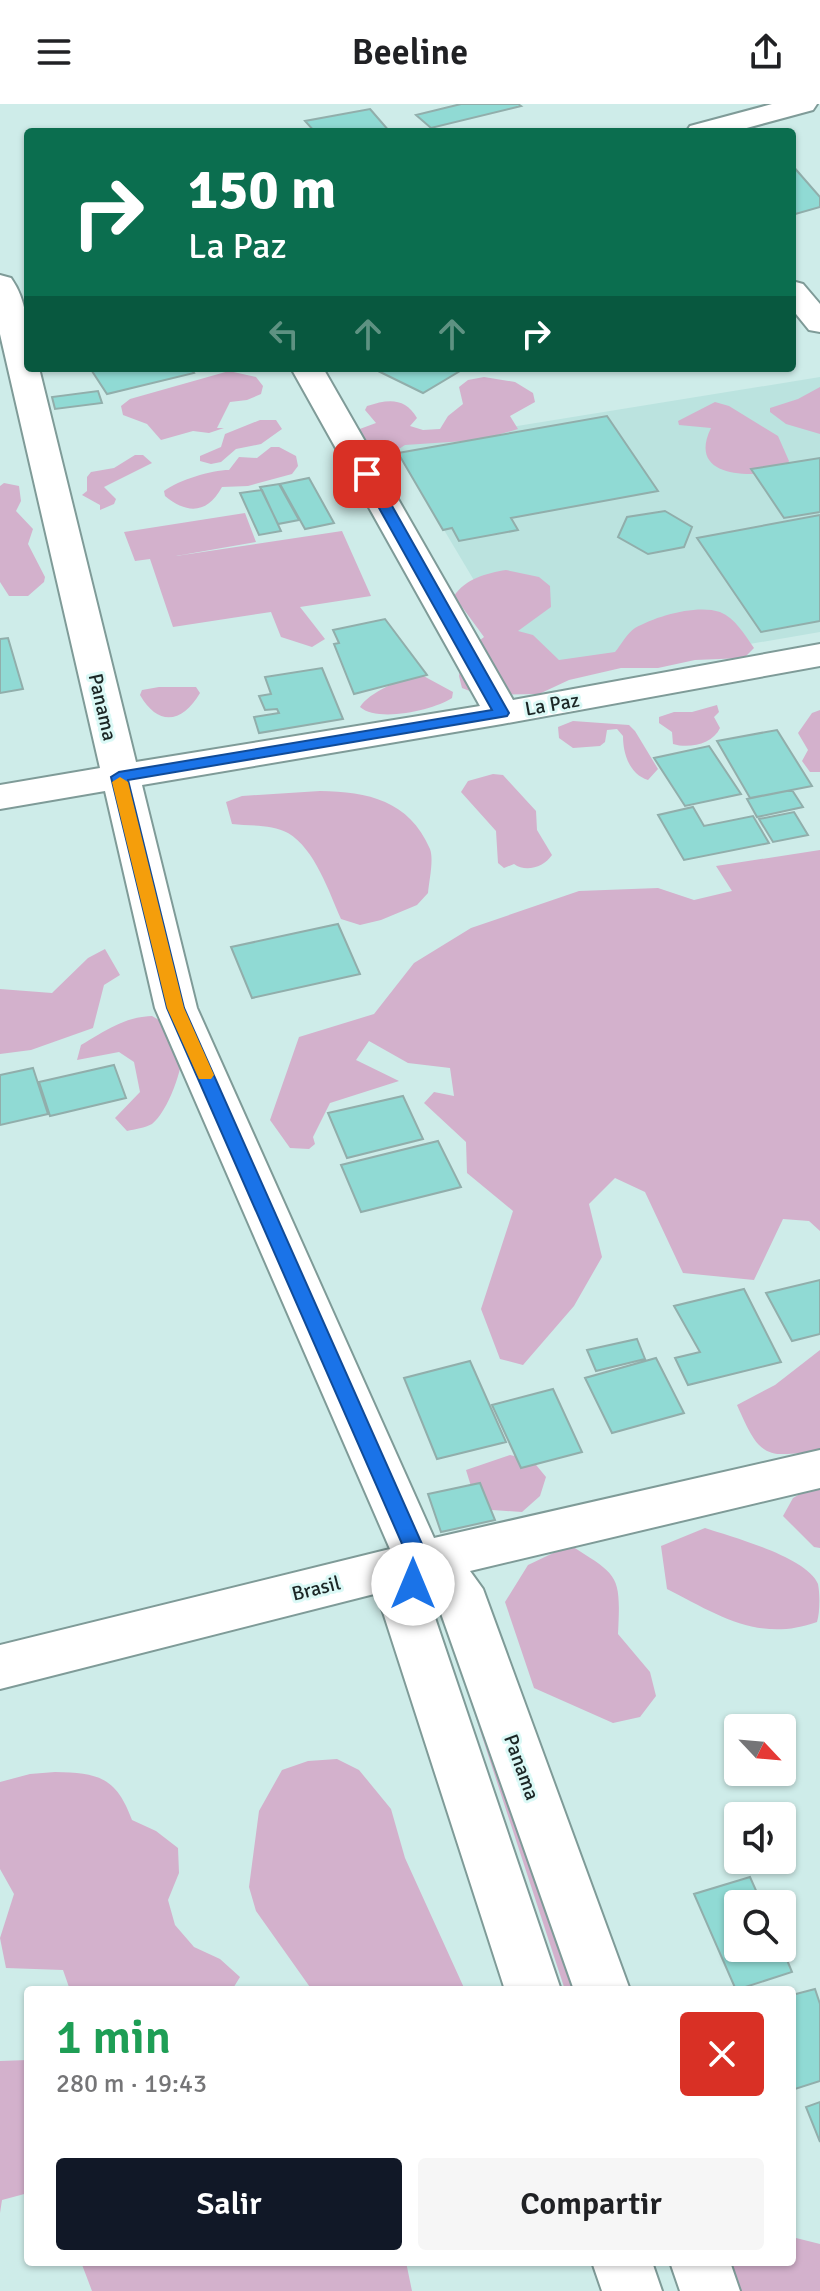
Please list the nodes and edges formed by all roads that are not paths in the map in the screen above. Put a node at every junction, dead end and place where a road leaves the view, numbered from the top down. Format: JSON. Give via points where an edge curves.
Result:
{"nodes":[{"id":1,"x":803,"y":104,"type":"edge"},
{"id":2,"x":715,"y":128,"type":"edge"},
{"id":3,"x":796,"y":295,"type":"edge"},
{"id":4,"x":9,"y":301,"type":"edge"},
{"id":5,"x":820,"y":323,"type":"edge"},
{"id":6,"x":24,"y":366,"type":"edge"},
{"id":7,"x":25,"y":372,"type":"edge"},
{"id":8,"x":309,"y":372,"type":"edge"},
{"id":9,"x":820,"y":655,"type":"edge"},
{"id":10,"x":502,"y":713,"type":"junction"},
{"id":11,"x":119,"y":777,"type":"junction"},
{"id":12,"x":0,"y":797,"type":"edge"},
{"id":13,"x":820,"y":1469,"type":"edge"},
{"id":14,"x":420,"y":1562,"type":"junction"},
{"id":15,"x":0,"y":1667,"type":"edge"},
{"id":16,"x":532,"y":1986,"type":"edge"},
{"id":17,"x":601,"y":1986,"type":"edge"},
{"id":18,"x":623,"y":2266,"type":"edge"},
{"id":19,"x":701,"y":2266,"type":"edge"},
{"id":20,"x":632,"y":2291,"type":"edge"},
{"id":21,"x":710,"y":2291,"type":"edge"}],
"edges":[{"from":1,"to":2,"type":"street"},
{"from":3,"to":5,"type":"street"},
{"from":4,"to":6,"type":"street","name":"Panama"},
{"from":7,"to":11,"type":"street","name":"Panama"},
{"from":8,"to":10,"type":"street"},
{"from":9,"to":10,"type":"street","name":"La Paz"},
{"from":10,"to":11,"type":"street","name":"La Paz"},
{"from":11,"to":12,"type":"street","name":"La Paz"},
{"from":11,"to":14,"type":"street","name":"Panama","via":[[176,1008]]},
{"from":13,"to":14,"type":"street","name":"Brasil"},
{"from":14,"to":15,"type":"street","name":"Brasil"},
{"from":14,"to":16,"type":"street","via":[[406,1606]]},
{"from":14,"to":17,"type":"street","name":"Panama","via":[[458,1589]]},
{"from":18,"to":20,"type":"street"},
{"from":19,"to":21,"type":"street"}]}
